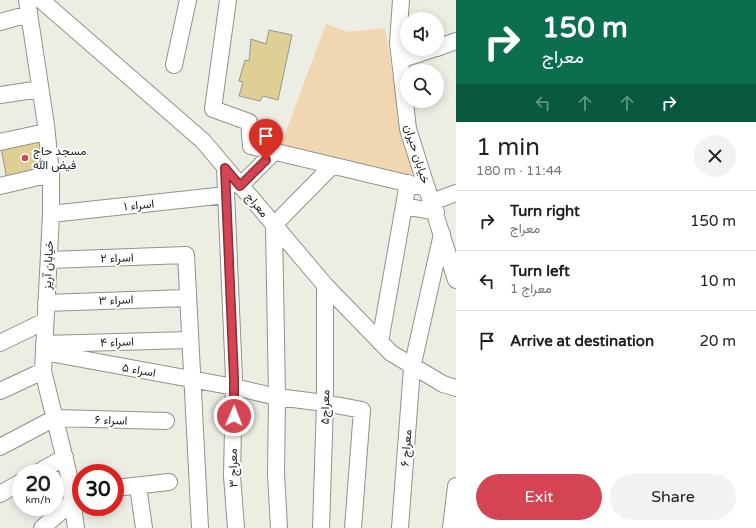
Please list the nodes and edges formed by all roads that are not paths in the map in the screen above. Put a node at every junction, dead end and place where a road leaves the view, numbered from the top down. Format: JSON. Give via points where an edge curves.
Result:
{"nodes":[{"id":1,"x":41,"y":0,"type":"edge"},
{"id":2,"x":188,"y":0,"type":"edge"},
{"id":3,"x":228,"y":0,"type":"edge"},
{"id":4,"x":401,"y":0,"type":"edge"},
{"id":5,"x":28,"y":7,"type":"edge"},
{"id":6,"x":0,"y":22,"type":"edge"},
{"id":7,"x":456,"y":41,"type":"edge"},
{"id":8,"x":444,"y":45,"type":"edge"},
{"id":9,"x":412,"y":56,"type":"edge"},
{"id":10,"x":400,"y":60,"type":"junction"},
{"id":11,"x":174,"y":65,"type":"dead end"},
{"id":12,"x":40,"y":89,"type":"junction"},
{"id":13,"x":0,"y":95,"type":"edge"},
{"id":14,"x":46,"y":132,"type":"junction"},
{"id":15,"x":0,"y":142,"type":"edge"},
{"id":16,"x":274,"y":152,"type":"junction"},
{"id":17,"x":332,"y":166,"type":"junction"},
{"id":18,"x":225,"y":168,"type":"junction"},
{"id":19,"x":51,"y":174,"type":"junction"},
{"id":20,"x":408,"y":184,"type":"junction"},
{"id":21,"x":0,"y":186,"type":"edge"},
{"id":22,"x":240,"y":186,"type":"junction"},
{"id":23,"x":456,"y":193,"type":"edge"},
{"id":24,"x":226,"y":195,"type":"junction"},
{"id":25,"x":432,"y":201,"type":"junction"},
{"id":26,"x":404,"y":206,"type":"junction"},
{"id":27,"x":52,"y":214,"type":"junction"},
{"id":28,"x":274,"y":225,"type":"junction"},
{"id":29,"x":442,"y":234,"type":"junction"},
{"id":30,"x":48,"y":260,"type":"junction"},
{"id":31,"x":456,"y":280,"type":"edge"},
{"id":32,"x":325,"y":285,"type":"junction"},
{"id":33,"x":187,"y":298,"type":"junction"},
{"id":34,"x":46,"y":303,"type":"junction"},
{"id":35,"x":45,"y":321,"type":"junction"},
{"id":36,"x":189,"y":340,"type":"junction"},
{"id":37,"x":380,"y":342,"type":"junction"},
{"id":38,"x":0,"y":343,"type":"edge"},
{"id":39,"x":44,"y":348,"type":"junction"},
{"id":40,"x":412,"y":368,"type":"junction"},
{"id":41,"x":43,"y":371,"type":"junction"},
{"id":42,"x":191,"y":379,"type":"junction"},
{"id":43,"x":234,"y":387,"type":"junction"},
{"id":44,"x":456,"y":388,"type":"edge"},
{"id":45,"x":0,"y":391,"type":"edge"},
{"id":46,"x":277,"y":397,"type":"junction"},
{"id":47,"x":325,"y":403,"type":"junction"},
{"id":48,"x":55,"y":418,"type":"junction"},
{"id":49,"x":166,"y":422,"type":"dead end"},
{"id":50,"x":0,"y":447,"type":"edge"},
{"id":51,"x":65,"y":457,"type":"junction"},
{"id":52,"x":53,"y":464,"type":"edge"},
{"id":53,"x":169,"y":482,"type":"dead end"},
{"id":54,"x":72,"y":484,"type":"edge"},
{"id":55,"x":138,"y":486,"type":"junction"},
{"id":56,"x":456,"y":486,"type":"edge"},
{"id":57,"x":12,"y":487,"type":"edge"},
{"id":58,"x":124,"y":487,"type":"edge"},
{"id":59,"x":0,"y":494,"type":"edge"},
{"id":60,"x":72,"y":499,"type":"edge"},
{"id":61,"x":76,"y":516,"type":"edge"},
{"id":62,"x":42,"y":528,"type":"edge"},
{"id":63,"x":76,"y":528,"type":"edge"},
{"id":64,"x":144,"y":528,"type":"edge"},
{"id":65,"x":200,"y":528,"type":"edge"},
{"id":66,"x":236,"y":528,"type":"edge"},
{"id":67,"x":279,"y":528,"type":"edge"},
{"id":68,"x":321,"y":528,"type":"edge"},
{"id":69,"x":354,"y":528,"type":"edge"},
{"id":70,"x":400,"y":528,"type":"edge"},
{"id":71,"x":451,"y":528,"type":"edge"}],
"edges":[{"from":1,"to":18,"type":"street","name":"معراج","via":[[203,141]]},
{"from":2,"to":11,"type":"street"},
{"from":3,"to":16,"type":"street","via":[[213,109],[249,122],[251,146]]},
{"from":4,"to":10,"type":"street","name":"خیابان حیران","via":[[398,43]]},
{"from":5,"to":6,"type":"street"},
{"from":5,"to":12,"type":"street","name":"خیابان آریز"},
{"from":7,"to":8,"type":"street"},
{"from":9,"to":10,"type":"street"},
{"from":10,"to":25,"type":"street","name":"خیابان حیران","via":[[408,129]]},
{"from":12,"to":13,"type":"street"},
{"from":12,"to":14,"type":"street","name":"خیابان آریز"},
{"from":14,"to":15,"type":"street"},
{"from":14,"to":19,"type":"street","name":"خیابان آریز"},
{"from":16,"to":17,"type":"street"},
{"from":16,"to":22,"type":"street"},
{"from":17,"to":20,"type":"street"},
{"from":17,"to":28,"type":"street"},
{"from":18,"to":22,"type":"street","name":"معراج"},
{"from":18,"to":24,"type":"street","name":"معراج ۳"},
{"from":19,"to":21,"type":"street"},
{"from":19,"to":27,"type":"street","name":"خیابان آریز"},
{"from":20,"to":25,"type":"street"},
{"from":20,"to":26,"type":"street"},
{"from":22,"to":28,"type":"street","name":"معراج"},
{"from":23,"to":25,"type":"street"},
{"from":24,"to":27,"type":"street","name":"اسراء ۱"},
{"from":24,"to":43,"type":"street","name":"معراج ۳"},
{"from":25,"to":26,"type":"street"},
{"from":25,"to":29,"type":"street","name":"خیابان حیران"},
{"from":26,"to":37,"type":"street"},
{"from":27,"to":30,"type":"street","name":"خیابان آریز"},
{"from":28,"to":32,"type":"street","name":"معراج"},
{"from":28,"to":46,"type":"street"},
{"from":29,"to":31,"type":"street","name":"خیابان حیران"},
{"from":29,"to":40,"type":"street","name":"معراج ۶"},
{"from":30,"to":33,"type":"street","name":"اسراء ۲","via":[[186,255]]},
{"from":30,"to":34,"type":"street","name":"خیابان آریز"},
{"from":32,"to":37,"type":"street","name":"معراج"},
{"from":32,"to":47,"type":"street","name":"معراج۵"},
{"from":33,"to":34,"type":"street","name":"اسراء ۳"},
{"from":33,"to":36,"type":"street"},
{"from":34,"to":35,"type":"street","name":"خیابان آریز"},
{"from":35,"to":38,"type":"street"},
{"from":35,"to":39,"type":"street","name":"خیابان آریز"},
{"from":36,"to":39,"type":"street","name":"اسراء ۴"},
{"from":36,"to":42,"type":"street"},
{"from":37,"to":40,"type":"street","name":"معراج"},
{"from":39,"to":41,"type":"street","name":"خیابان آریز"},
{"from":39,"to":42,"type":"street","name":"اسراء ۵"},
{"from":40,"to":44,"type":"street","name":"معراج"},
{"from":40,"to":70,"type":"street","name":"معراج ۶"},
{"from":41,"to":45,"type":"street"},
{"from":41,"to":48,"type":"street","name":"خیابان آریز"},
{"from":42,"to":43,"type":"street","name":"اسراء ۵"},
{"from":42,"to":65,"type":"street"},
{"from":43,"to":46,"type":"street","name":"اسراء ۵"},
{"from":43,"to":66,"type":"street","name":"معراج ۳","via":[[232,476]]},
{"from":46,"to":47,"type":"street","name":"اسراء ۵"},
{"from":46,"to":67,"type":"street","via":[[276,474]]},
{"from":47,"to":68,"type":"street","name":"معراج۵"},
{"from":47,"to":69,"type":"street","name":"اسراء ۵","via":[[362,410]]},
{"from":48,"to":49,"type":"street","name":"اسراء ۶"},
{"from":48,"to":50,"type":"street"},
{"from":48,"to":51,"type":"street","name":"خیابان آریز"},
{"from":51,"to":52,"type":"street"},
{"from":51,"to":54,"type":"street","name":"خیابان آریز"},
{"from":53,"to":55,"type":"street"},
{"from":55,"to":58,"type":"street"},
{"from":55,"to":64,"type":"street"},
{"from":56,"to":71,"type":"street"},
{"from":57,"to":59,"type":"street"},
{"from":60,"to":62,"type":"street"},
{"from":61,"to":63,"type":"street","name":"خیابان آریز"}]}
